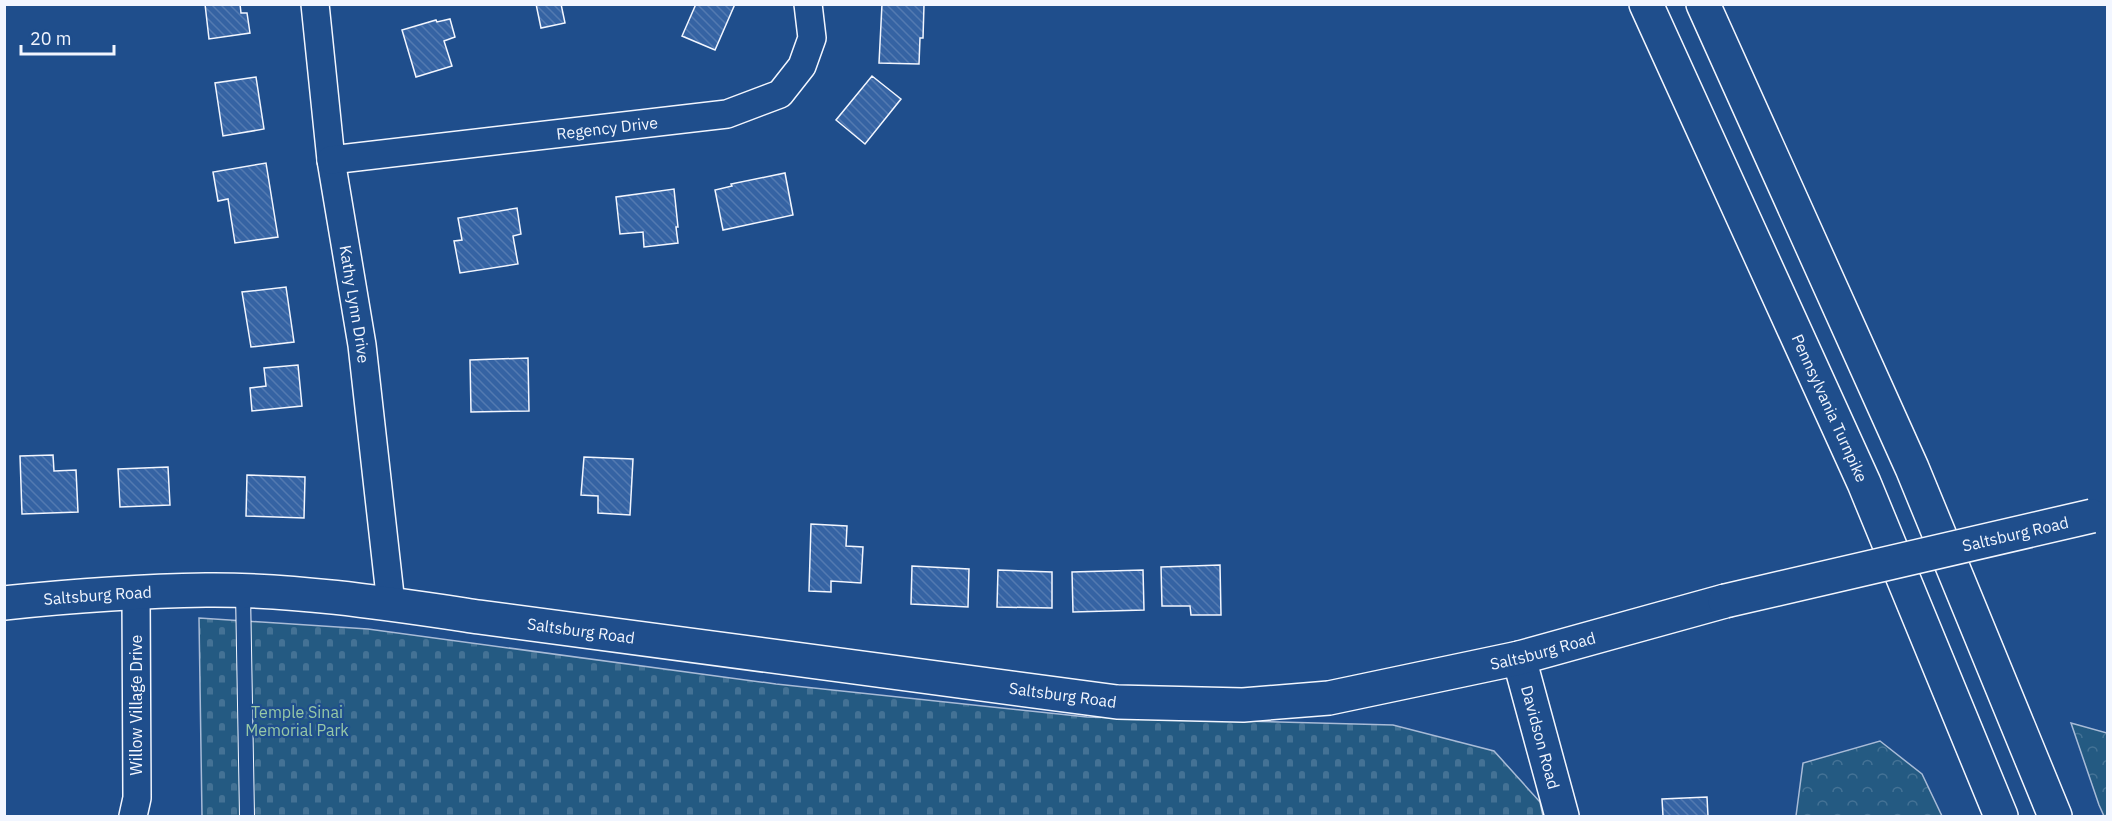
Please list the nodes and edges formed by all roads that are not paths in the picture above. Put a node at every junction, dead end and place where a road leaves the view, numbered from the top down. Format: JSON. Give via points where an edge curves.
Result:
{"nodes":[{"id":1,"x":315,"y":4,"type":"edge"},
{"id":2,"x":808,"y":4,"type":"edge"},
{"id":3,"x":1646,"y":4,"type":"edge"},
{"id":4,"x":1703,"y":4,"type":"edge"},
{"id":5,"x":331,"y":160,"type":"junction"},
{"id":6,"x":2100,"y":515,"type":"edge"},
{"id":7,"x":243,"y":592,"type":"junction"},
{"id":8,"x":136,"y":593,"type":"junction"},
{"id":9,"x":4,"y":603,"type":"edge"},
{"id":10,"x":391,"y":604,"type":"junction"},
{"id":11,"x":1519,"y":658,"type":"junction"},
{"id":12,"x":133,"y":816,"type":"edge"},
{"id":13,"x":247,"y":816,"type":"edge"},
{"id":14,"x":1562,"y":816,"type":"edge"},
{"id":15,"x":2001,"y":816,"type":"edge"},
{"id":16,"x":2055,"y":816,"type":"edge"}],
"edges":[{"from":1,"to":5,"type":"street","name":"Kathy Lynn Drive"},
{"from":2,"to":5,"type":"street","name":"Regency Drive","via":[[812,38],[802,66],[780,94],[727,114]]},
{"from":3,"to":15,"type":"main road","name":"Pennsylvania Turnpike","via":[[1864,483]]},
{"from":4,"to":16,"type":"main road","via":[[1912,468]]},
{"from":5,"to":10,"type":"street","name":"Kathy Lynn Drive","via":[[362,345]]},
{"from":6,"to":11,"type":"main road","name":"Saltsburg Road","bridge":true,"via":[[1725,601]]},
{"from":7,"to":8,"type":"main road","name":"Saltsburg Road"},
{"from":7,"to":10,"type":"main road","name":"Saltsburg Road"},
{"from":7,"to":13,"type":"lane"},
{"from":8,"to":9,"type":"main road","name":"Saltsburg Road"},
{"from":8,"to":12,"type":"street","name":"Willow Village Drive","via":[[137,798]]},
{"from":10,"to":11,"type":"main road","name":"Saltsburg Road","via":[[1117,702],[1243,705],[1329,698]]},
{"from":11,"to":14,"type":"main road","name":"Davidson Road"}]}
